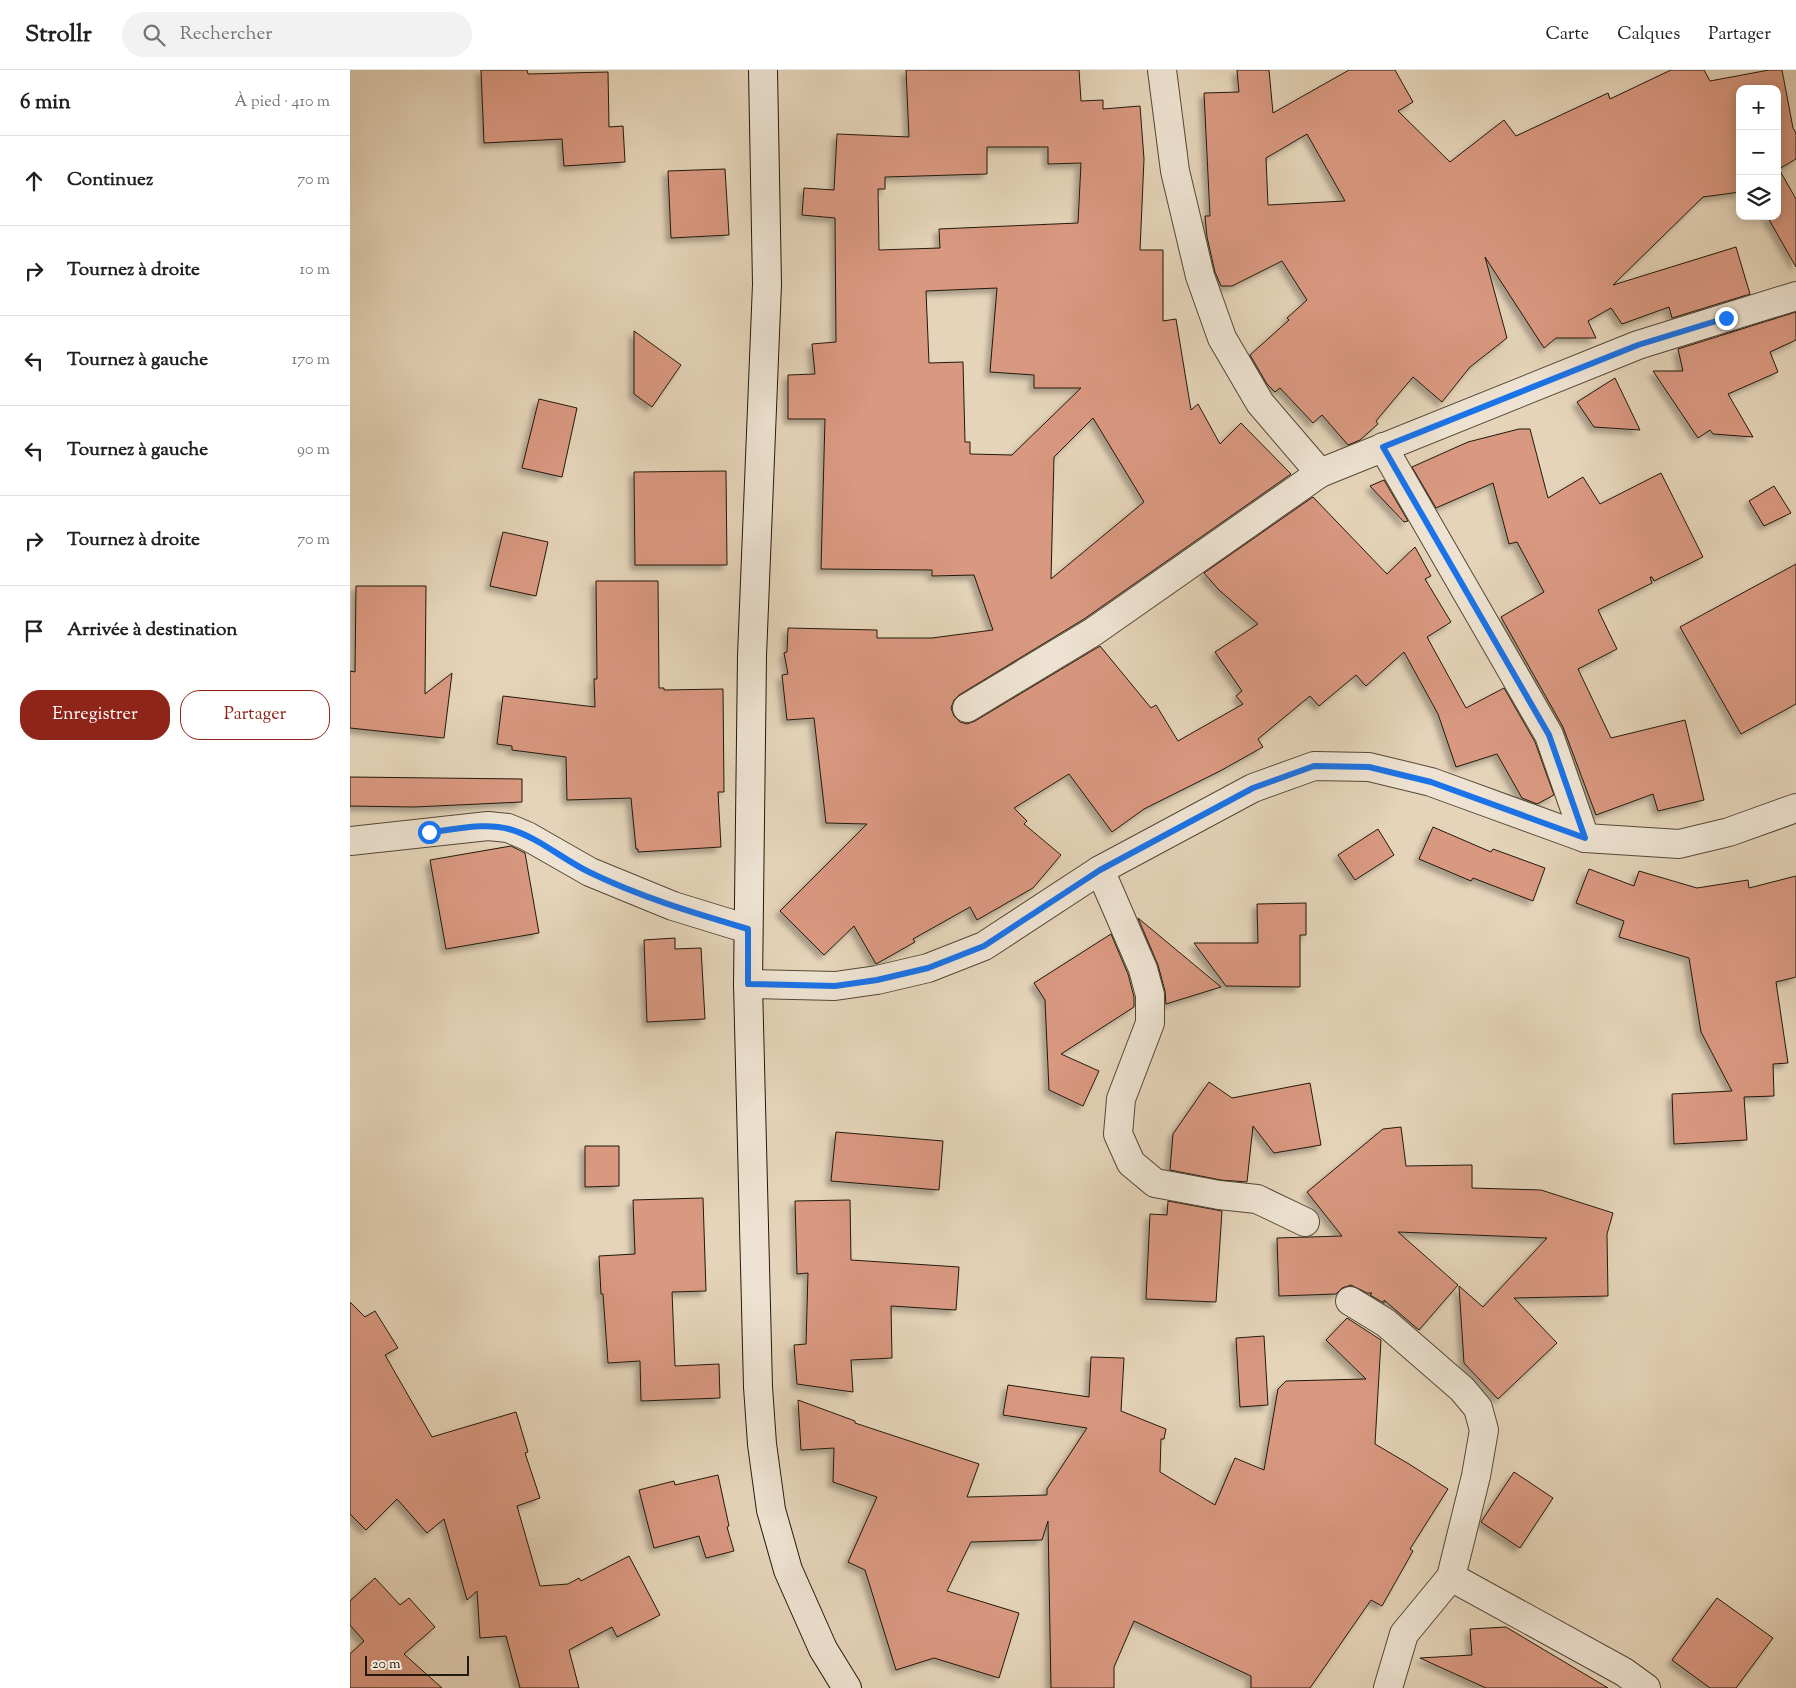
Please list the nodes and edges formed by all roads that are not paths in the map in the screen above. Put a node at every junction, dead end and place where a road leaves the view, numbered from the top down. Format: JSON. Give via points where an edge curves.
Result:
{"nodes":[{"id":1,"x":763,"y":70,"type":"edge"},
{"id":2,"x":1162,"y":70,"type":"edge"},
{"id":3,"x":1796,"y":296,"type":"edge"},
{"id":4,"x":1383,"y":447,"type":"junction"},
{"id":5,"x":1320,"y":473,"type":"junction"},
{"id":6,"x":967,"y":708,"type":"dead end"},
{"id":7,"x":1796,"y":808,"type":"edge"},
{"id":8,"x":1585,"y":838,"type":"junction"},
{"id":9,"x":350,"y":841,"type":"edge"},
{"id":10,"x":1100,"y":870,"type":"junction"},
{"id":11,"x":748,"y":929,"type":"junction"},
{"id":12,"x":748,"y":984,"type":"junction"},
{"id":13,"x":1305,"y":1222,"type":"dead end"},
{"id":14,"x":1350,"y":1301,"type":"dead end"},
{"id":15,"x":1451,"y":1577,"type":"junction"},
{"id":16,"x":847,"y":1688,"type":"edge"},
{"id":17,"x":1388,"y":1688,"type":"edge"},
{"id":18,"x":1646,"y":1688,"type":"edge"}],
"edges":[{"from":1,"to":11,"type":"street","via":[[767,284],[752,656]]},
{"from":2,"to":5,"type":"street","via":[[1175,171],[1200,276],[1222,338],[1260,403]]},
{"from":3,"to":4,"type":"street","via":[[1638,345]]},
{"from":4,"to":5,"type":"street"},
{"from":4,"to":8,"type":"street","via":[[1549,735]]},
{"from":5,"to":6,"type":"street","via":[[1093,632]]},
{"from":7,"to":8,"type":"street","via":[[1729,832],[1680,844]]},
{"from":8,"to":10,"type":"street","via":[[1431,782],[1369,767],[1314,766],[1253,788]]},
{"from":9,"to":11,"type":"street","via":[[488,826],[508,828],[590,872],[673,906]]},
{"from":10,"to":12,"type":"street","via":[[984,946],[928,968],[835,986]]},
{"from":10,"to":13,"type":"street","via":[[1143,969],[1150,995],[1150,1023],[1121,1099],[1118,1134],[1131,1163],[1155,1183],[1257,1199]]},
{"from":11,"to":12,"type":"street"},
{"from":12,"to":16,"type":"street","via":[[762,1444],[770,1500],[788,1570],[823,1649]]},
{"from":14,"to":15,"type":"street","via":[[1386,1323],[1462,1389],[1478,1408],[1484,1430]]},
{"from":15,"to":17,"type":"street","via":[[1404,1634]]},
{"from":15,"to":18,"type":"street","via":[[1624,1672]]}]}
